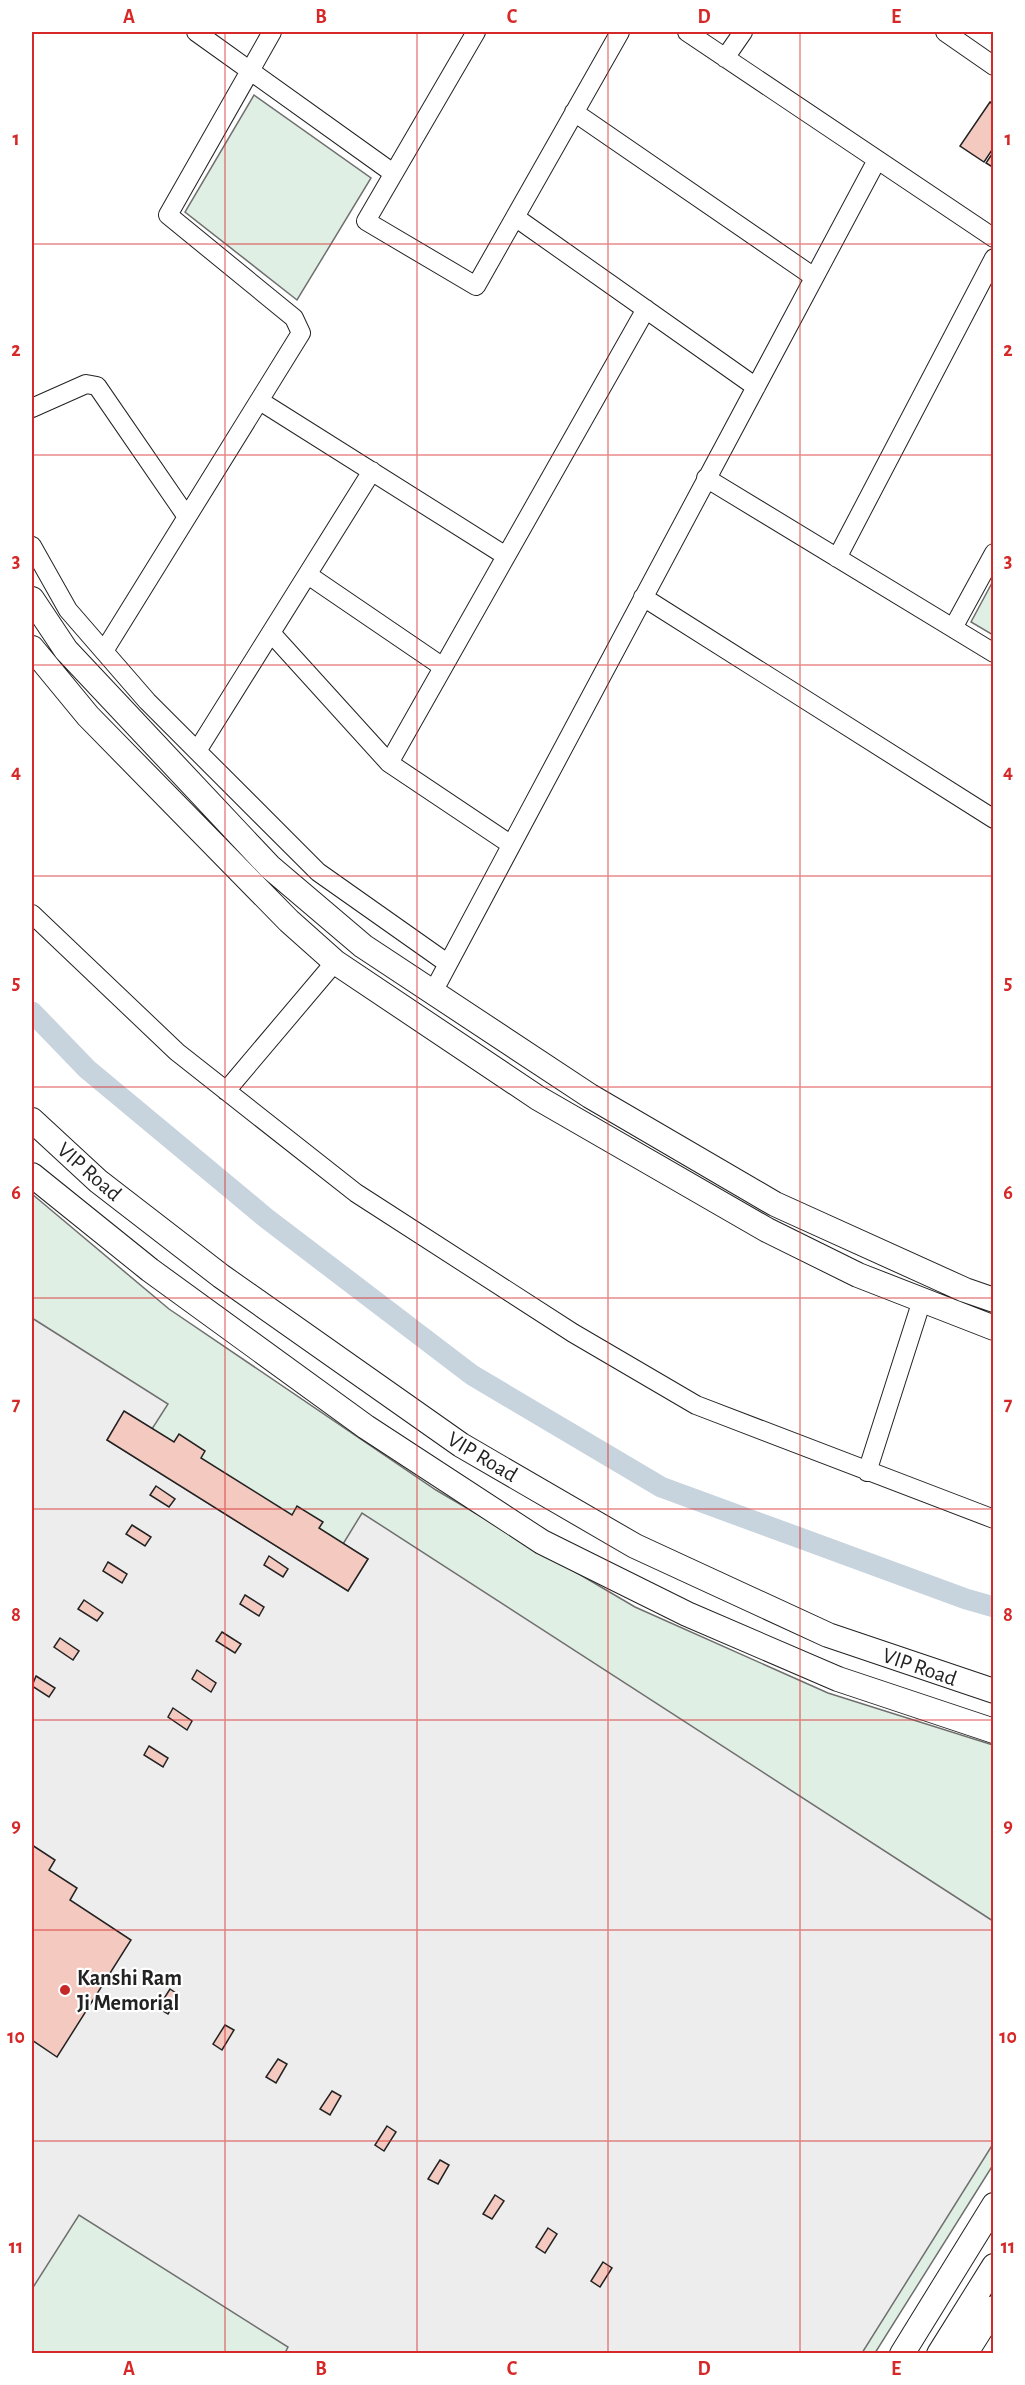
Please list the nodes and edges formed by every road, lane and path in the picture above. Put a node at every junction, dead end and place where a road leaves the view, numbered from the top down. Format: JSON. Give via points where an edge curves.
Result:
{"nodes":[{"id":1,"x":196,"y":32,"type":"edge"},
{"id":2,"x":272,"y":32,"type":"edge"},
{"id":3,"x":476,"y":32,"type":"edge"},
{"id":4,"x":620,"y":32,"type":"edge"},
{"id":5,"x":687,"y":32,"type":"edge"},
{"id":6,"x":743,"y":32,"type":"edge"},
{"id":7,"x":945,"y":32,"type":"edge"},
{"id":8,"x":967,"y":39,"type":"edge"},
{"id":9,"x":725,"y":57,"type":"junction"},
{"id":10,"x":993,"y":66,"type":"edge"},
{"id":11,"x":250,"y":70,"type":"junction"},
{"id":12,"x":574,"y":112,"type":"junction"},
{"id":13,"x":877,"y":160,"type":"junction"},
{"id":14,"x":393,"y":173,"type":"junction"},
{"id":15,"x":515,"y":217,"type":"junction"},
{"id":16,"x":993,"y":238,"type":"edge"},
{"id":17,"x":993,"y":258,"type":"edge"},
{"id":18,"x":814,"y":276,"type":"junction"},
{"id":19,"x":646,"y":309,"type":"junction"},
{"id":20,"x":756,"y":387,"type":"junction"},
{"id":21,"x":260,"y":401,"type":"junction"},
{"id":22,"x":32,"y":408,"type":"edge"},
{"id":23,"x":372,"y":471,"type":"junction"},
{"id":24,"x":706,"y":478,"type":"junction"},
{"id":25,"x":188,"y":517,"type":"junction"},
{"id":26,"x":32,"y":546,"type":"edge"},
{"id":27,"x":993,"y":554,"type":"edge"},
{"id":28,"x":506,"y":556,"type":"junction"},
{"id":29,"x":837,"y":558,"type":"junction"},
{"id":30,"x":308,"y":575,"type":"junction"},
{"id":31,"x":643,"y":597,"type":"junction"},
{"id":32,"x":32,"y":599,"type":"edge"},
{"id":33,"x":953,"y":628,"type":"junction"},
{"id":34,"x":272,"y":634,"type":"junction"},
{"id":35,"x":32,"y":648,"type":"edge"},
{"id":36,"x":104,"y":651,"type":"junction"},
{"id":37,"x":993,"y":652,"type":"edge"},
{"id":38,"x":443,"y":667,"type":"junction"},
{"id":39,"x":197,"y":751,"type":"junction"},
{"id":40,"x":389,"y":763,"type":"junction"},
{"id":41,"x":993,"y":819,"type":"edge"},
{"id":42,"x":510,"y":844,"type":"junction"},
{"id":43,"x":32,"y":914,"type":"edge"},
{"id":44,"x":335,"y":962,"type":"junction"},
{"id":45,"x":447,"y":963,"type":"junction"},
{"id":46,"x":433,"y":992,"type":"junction"},
{"id":47,"x":226,"y":1091,"type":"junction"},
{"id":48,"x":32,"y":1120,"type":"edge"},
{"id":49,"x":32,"y":1175,"type":"edge"},
{"id":50,"x":922,"y":1300,"type":"junction"},
{"id":51,"x":993,"y":1300,"type":"edge"},
{"id":52,"x":993,"y":1328,"type":"edge"},
{"id":53,"x":867,"y":1472,"type":"junction"},
{"id":54,"x":993,"y":1519,"type":"edge"},
{"id":55,"x":993,"y":1691,"type":"edge"},
{"id":56,"x":993,"y":1731,"type":"edge"},
{"id":57,"x":993,"y":2205,"type":"edge"},
{"id":58,"x":993,"y":2266,"type":"edge"},
{"id":59,"x":993,"y":2308,"type":"edge"},
{"id":60,"x":902,"y":2354,"type":"edge"},
{"id":61,"x":939,"y":2354,"type":"edge"},
{"id":62,"x":965,"y":2354,"type":"edge"}],
"edges":[{"from":1,"to":11,"type":"street"},
{"from":2,"to":11,"type":"street"},
{"from":3,"to":14,"type":"street"},
{"from":4,"to":12,"type":"street"},
{"from":5,"to":9,"type":"street"},
{"from":6,"to":9,"type":"street"},
{"from":7,"to":8,"type":"street"},
{"from":8,"to":10,"type":"street"},
{"from":9,"to":13,"type":"street"},
{"from":11,"to":14,"type":"street"},
{"from":11,"to":21,"type":"street","via":[[168,215],[294,318],[301,333]]},
{"from":12,"to":15,"type":"street"},
{"from":12,"to":18,"type":"street"},
{"from":13,"to":16,"type":"street"},
{"from":13,"to":18,"type":"street"},
{"from":14,"to":15,"type":"street","via":[[366,221],[476,286]]},
{"from":15,"to":19,"type":"street"},
{"from":17,"to":29,"type":"street"},
{"from":18,"to":20,"type":"street"},
{"from":19,"to":20,"type":"street"},
{"from":19,"to":28,"type":"street"},
{"from":20,"to":24,"type":"street"},
{"from":21,"to":23,"type":"street"},
{"from":21,"to":25,"type":"street"},
{"from":22,"to":25,"type":"street","via":[[86,384],[97,386]]},
{"from":23,"to":28,"type":"street"},
{"from":23,"to":30,"type":"street"},
{"from":24,"to":29,"type":"street"},
{"from":24,"to":31,"type":"street"},
{"from":25,"to":36,"type":"street"},
{"from":26,"to":36,"type":"street","via":[[68,610]]},
{"from":27,"to":33,"type":"street"},
{"from":28,"to":38,"type":"street"},
{"from":29,"to":33,"type":"street"},
{"from":30,"to":34,"type":"street"},
{"from":30,"to":38,"type":"street"},
{"from":31,"to":41,"type":"street"},
{"from":31,"to":42,"type":"street"},
{"from":32,"to":46,"type":"street","via":[[66,650],[270,867],[363,946]]},
{"from":33,"to":37,"type":"street"},
{"from":34,"to":39,"type":"street"},
{"from":34,"to":40,"type":"street"},
{"from":35,"to":44,"type":"street","via":[[88,716],[289,921]]},
{"from":36,"to":39,"type":"street"},
{"from":38,"to":40,"type":"street"},
{"from":39,"to":45,"type":"street","via":[[318,872]]},
{"from":40,"to":42,"type":"street"},
{"from":42,"to":45,"type":"street"},
{"from":43,"to":47,"type":"street","via":[[177,1052]]},
{"from":44,"to":47,"type":"street"},
{"from":44,"to":50,"type":"street","via":[[538,1098],[757,1224],[858,1275]]},
{"from":45,"to":46,"type":"street"},
{"from":46,"to":51,"type":"street","via":[[590,1096],[775,1204]]},
{"from":47,"to":53,"type":"street","via":[[356,1193],[573,1333],[696,1405]]},
{"from":48,"to":55,"type":"street","name":"VIP Road","via":[[98,1181],[221,1276],[461,1444],[635,1546],[699,1576],[828,1635]]},
{"from":49,"to":56,"type":"street","name":"VIP Road","via":[[150,1270],[357,1420],[543,1542],[687,1614],[838,1678]]},
{"from":50,"to":52,"type":"street"},
{"from":50,"to":53,"type":"street"},
{"from":53,"to":54,"type":"street"},
{"from":57,"to":60,"type":"street"},
{"from":58,"to":61,"type":"street"},
{"from":59,"to":62,"type":"street"}]}
